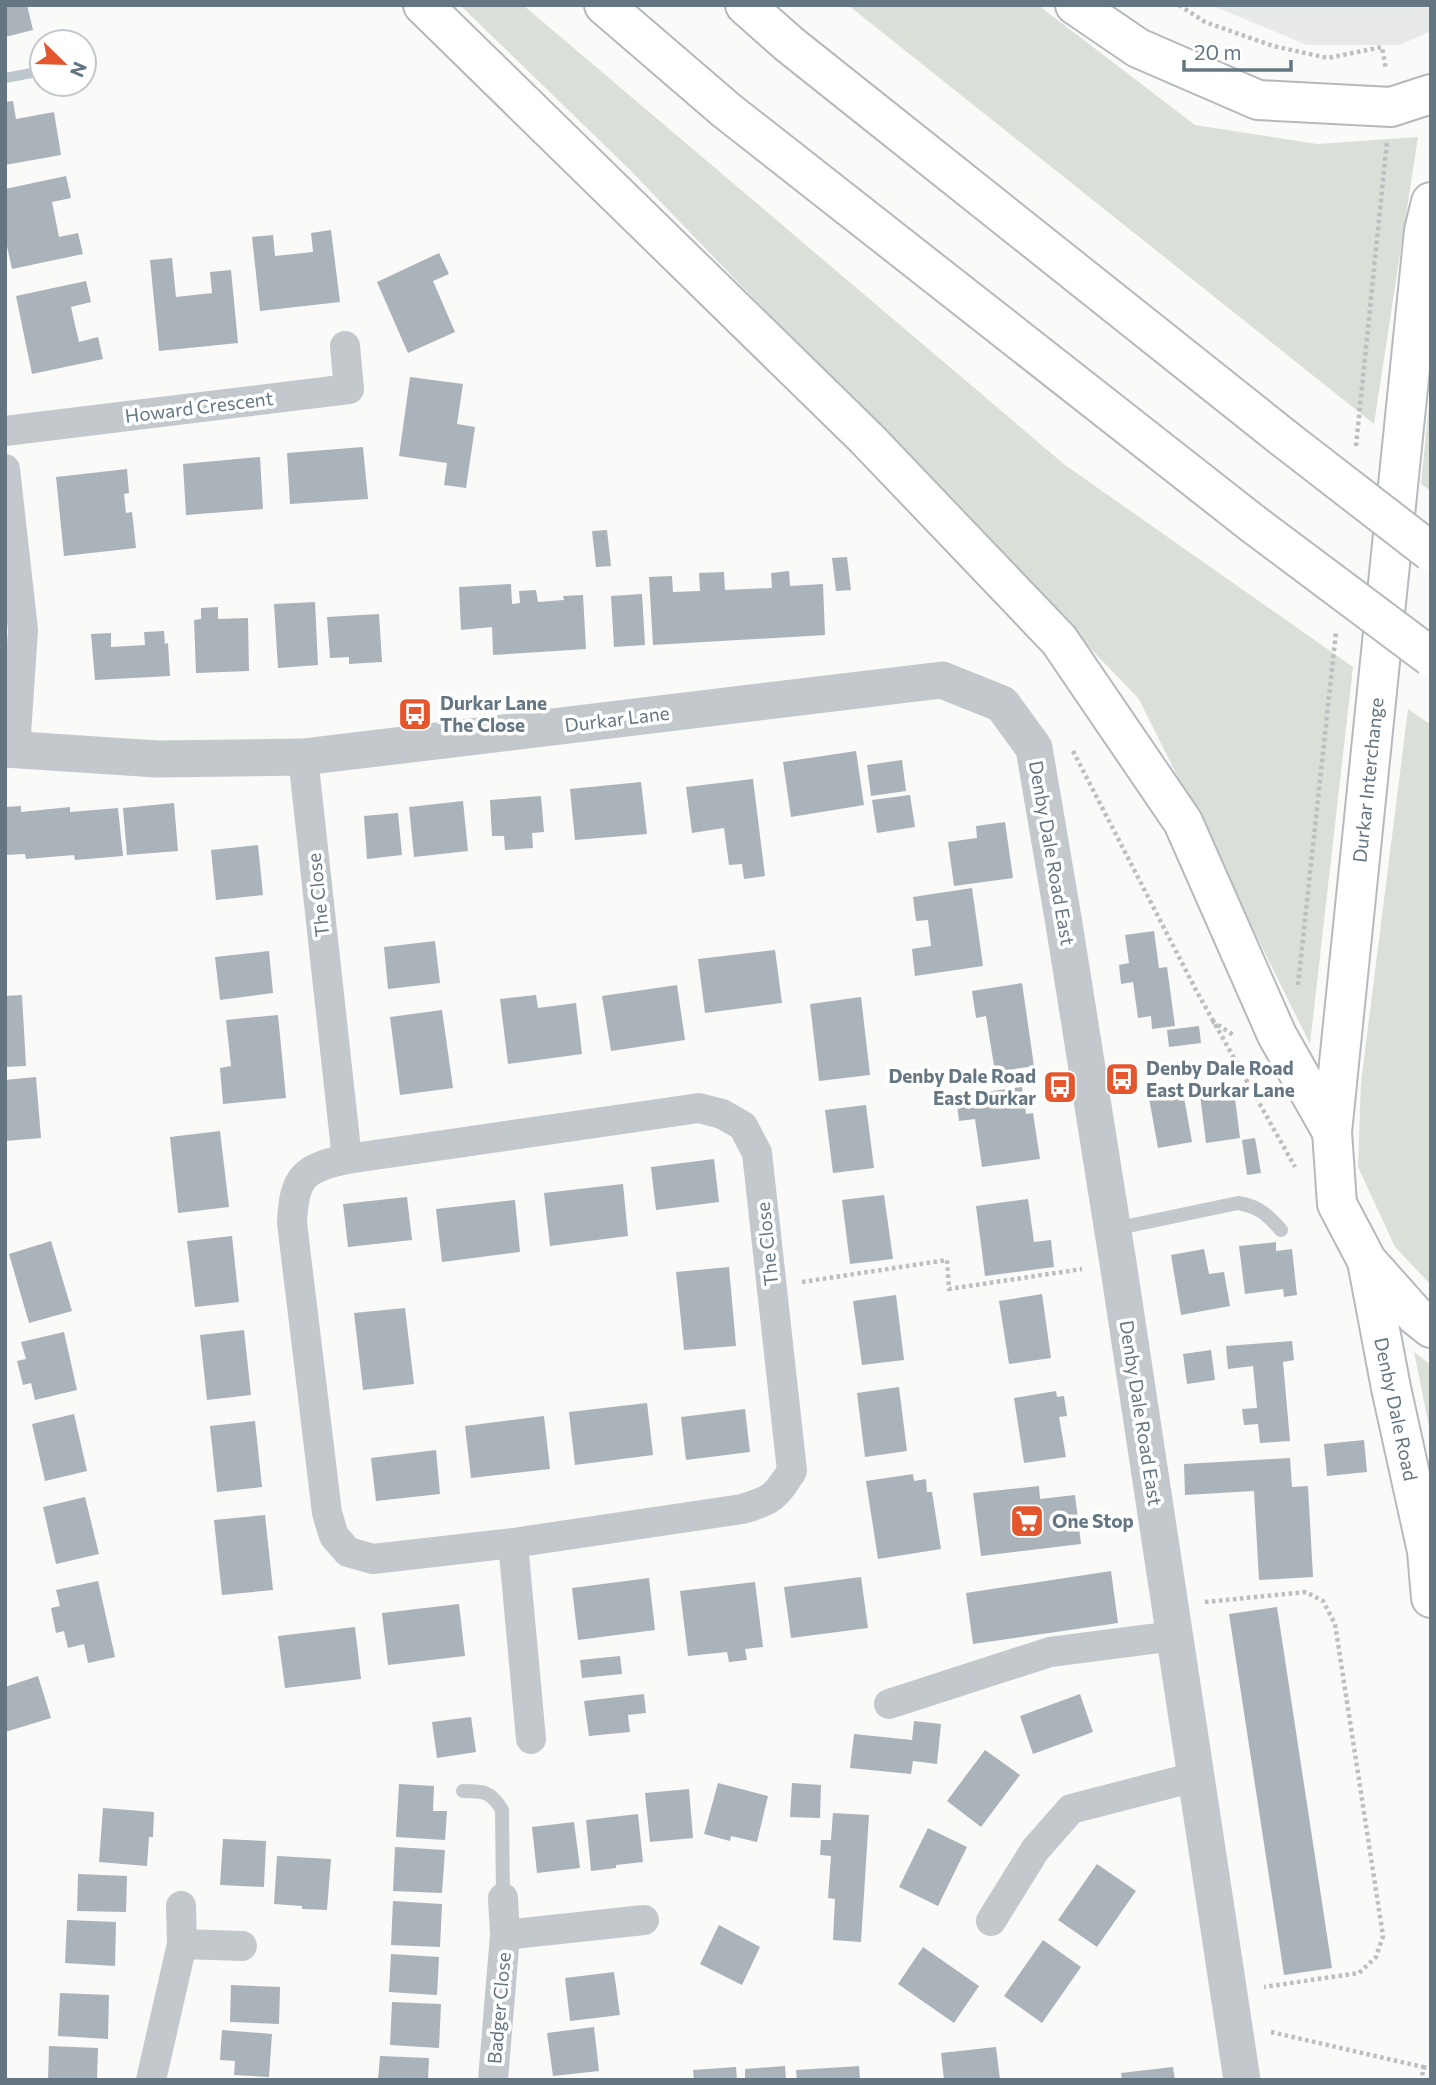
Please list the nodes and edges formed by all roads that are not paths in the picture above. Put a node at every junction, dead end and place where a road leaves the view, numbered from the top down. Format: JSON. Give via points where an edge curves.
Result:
{"nodes":[{"id":1,"x":423,"y":5,"type":"edge"},
{"id":2,"x":604,"y":5,"type":"edge"},
{"id":3,"x":745,"y":5,"type":"edge"},
{"id":4,"x":1075,"y":5,"type":"edge"},
{"id":5,"x":1431,"y":94,"type":"edge"},
{"id":6,"x":1431,"y":202,"type":"edge"},
{"id":7,"x":345,"y":346,"type":"dead end"},
{"id":8,"x":5,"y":431,"type":"edge"},
{"id":9,"x":5,"y":469,"type":"edge"},
{"id":10,"x":1431,"y":552,"type":"edge"},
{"id":11,"x":1431,"y":657,"type":"edge"},
{"id":12,"x":1034,"y":748,"type":"joint"},
{"id":13,"x":10,"y":749,"type":"edge"},
{"id":14,"x":303,"y":757,"type":"junction"},
{"id":15,"x":1332,"y":1132,"type":"junction"},
{"id":16,"x":347,"y":1159,"type":"junction"},
{"id":17,"x":1281,"y":1230,"type":"dead end"},
{"id":18,"x":1115,"y":1246,"type":"junction"},
{"id":19,"x":1367,"y":1261,"type":"junction"},
{"id":20,"x":1431,"y":1328,"type":"edge"},
{"id":21,"x":513,"y":1542,"type":"junction"},
{"id":22,"x":1431,"y":1598,"type":"edge"},
{"id":23,"x":1172,"y":1620,"type":"junction"},
{"id":24,"x":889,"y":1704,"type":"dead end"},
{"id":25,"x":531,"y":1739,"type":"dead end"},
{"id":26,"x":1195,"y":1777,"type":"junction"},
{"id":27,"x":463,"y":1791,"type":"dead end"},
{"id":28,"x":503,"y":1898,"type":"joint"},
{"id":29,"x":181,"y":1906,"type":"dead end"},
{"id":30,"x":644,"y":1920,"type":"dead end"},
{"id":31,"x":991,"y":1920,"type":"dead end"},
{"id":32,"x":505,"y":1935,"type":"junction"},
{"id":33,"x":182,"y":1944,"type":"junction"},
{"id":34,"x":242,"y":1946,"type":"dead end"},
{"id":35,"x":151,"y":2080,"type":"edge"},
{"id":36,"x":493,"y":2080,"type":"edge"},
{"id":37,"x":1242,"y":2080,"type":"edge"}],
"edges":[{"from":1,"to":15,"type":"main road","via":[[866,438],[1059,640],[1183,822],[1277,1035]]},
{"from":2,"to":11,"type":"main road","bridge":true,"via":[[726,110],[1252,523]]},
{"from":3,"to":10,"type":"main road","bridge":true},
{"from":4,"to":5,"type":"main road","via":[[1138,48],[1258,100],[1391,107]]},
{"from":6,"to":15,"type":"main road","name":"Durkar Interchange","via":[[1424,231]]},
{"from":7,"to":8,"type":"street","name":"Howard Crescent","via":[[349,389]]},
{"from":9,"to":13,"type":"street","via":[[23,630]]},
{"from":12,"to":14,"type":"street","name":"Durkar Lane","via":[[1002,704],[942,680]]},
{"from":12,"to":18,"type":"street","name":"Denby Dale Road East"},
{"from":13,"to":14,"type":"street","name":"Durkar Lane","via":[[157,759]]},
{"from":14,"to":16,"type":"street","name":"The Close"},
{"from":15,"to":19,"type":"main road","name":"Durkar Interchange","via":[[1337,1204]]},
{"from":16,"to":21,"type":"street","name":"The Close","via":[[306,1173],[293,1197],[292,1223],[327,1513],[334,1536],[348,1552],[373,1559]]},
{"from":16,"to":21,"type":"street","name":"The Close","via":[[699,1108],[723,1114],[743,1126],[757,1153],[792,1471],[767,1502],[742,1509]]},
{"from":17,"to":18,"type":"lane","via":[[1267,1213],[1238,1203]]},
{"from":18,"to":23,"type":"street","name":"Denby Dale Road East"},
{"from":19,"to":20,"type":"main road","name":"Durkar Interchange"},
{"from":19,"to":22,"type":"main road","name":"Denby Dale Road","via":[[1427,1551]]},
{"from":21,"to":25,"type":"street"},
{"from":23,"to":24,"type":"street","via":[[1050,1652]]},
{"from":23,"to":26,"type":"street","name":"Denby Dale Road East"},
{"from":26,"to":31,"type":"street","via":[[1070,1809],[1035,1850]]},
{"from":26,"to":37,"type":"street","name":"Denby Dale Road East"},
{"from":27,"to":28,"type":"lane","via":[[482,1791],[502,1810]]},
{"from":28,"to":32,"type":"street","name":"Badger Close"},
{"from":29,"to":33,"type":"street"},
{"from":30,"to":32,"type":"street","name":"Badger Close"},
{"from":32,"to":36,"type":"street","name":"Badger Close"},
{"from":33,"to":34,"type":"street"},
{"from":33,"to":35,"type":"street"}]}
